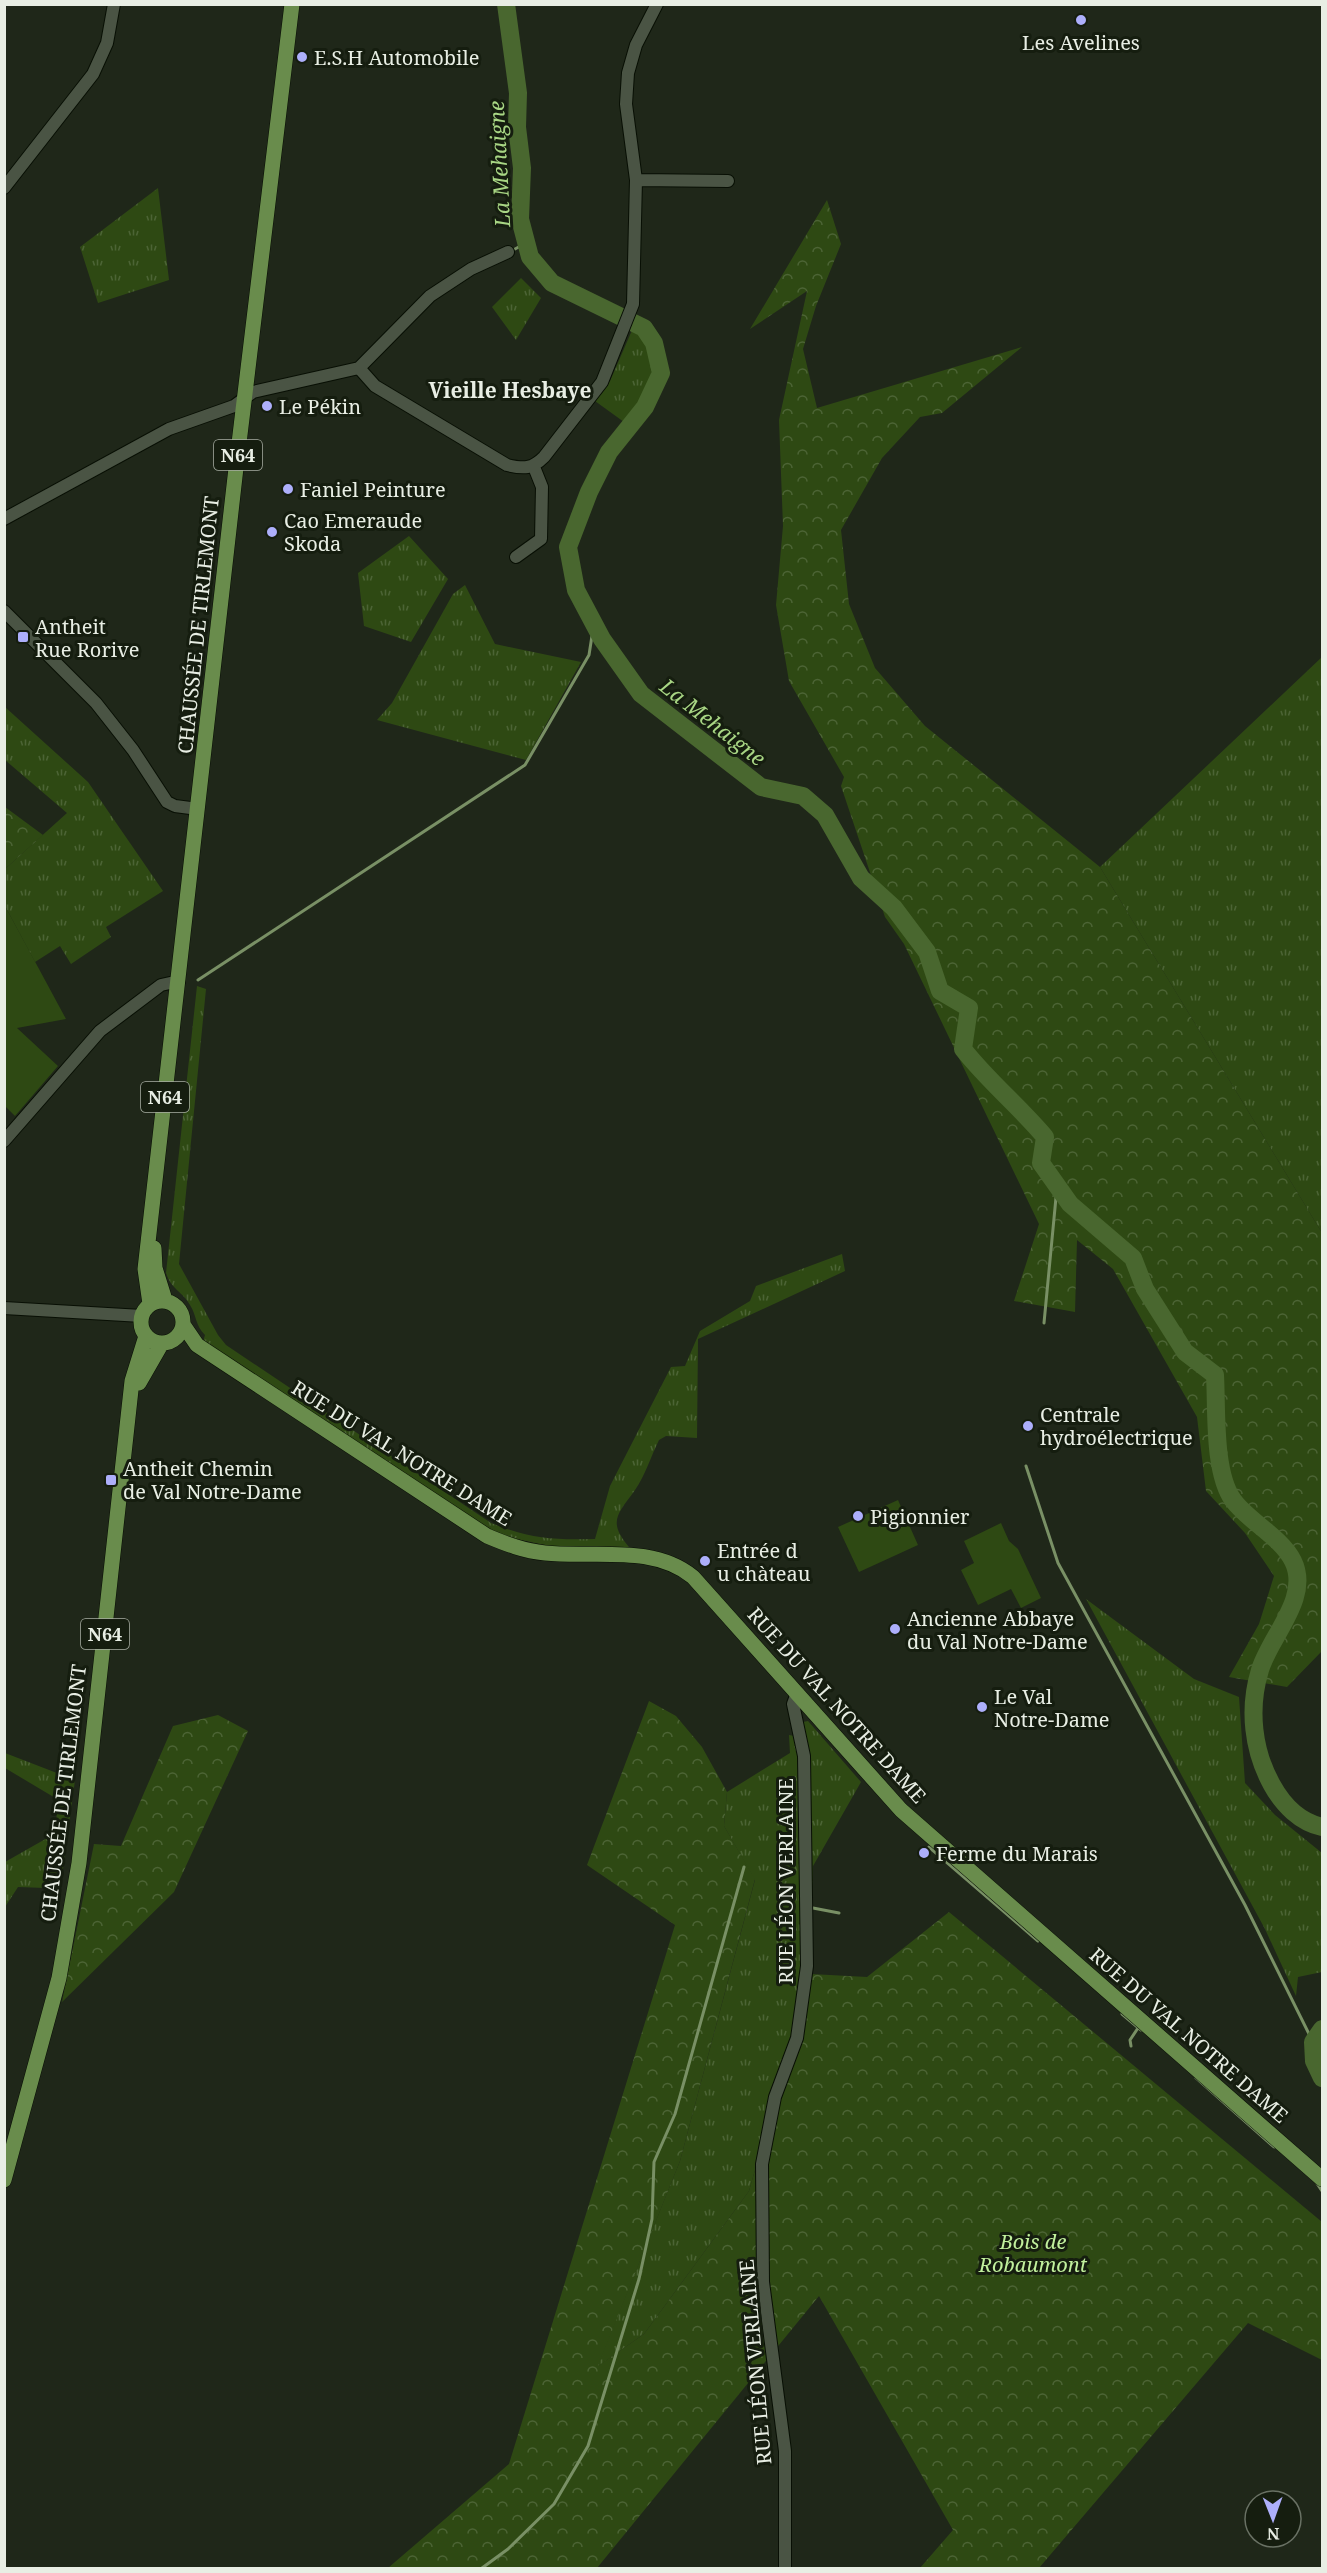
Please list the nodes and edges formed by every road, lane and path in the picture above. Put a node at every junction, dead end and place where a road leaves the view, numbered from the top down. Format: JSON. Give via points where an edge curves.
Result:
{"nodes":[{"id":1,"x":114,"y":4,"type":"edge"},
{"id":2,"x":292,"y":4,"type":"edge"},
{"id":3,"x":657,"y":4,"type":"edge"},
{"id":4,"x":636,"y":180,"type":"junction"},
{"id":5,"x":728,"y":181,"type":"dead end"},
{"id":6,"x":4,"y":188,"type":"edge"},
{"id":7,"x":508,"y":252,"type":"dead end"},
{"id":8,"x":359,"y":368,"type":"junction"},
{"id":9,"x":246,"y":397,"type":"junction"},
{"id":10,"x":534,"y":467,"type":"junction"},
{"id":11,"x":4,"y":519,"type":"edge"},
{"id":12,"x":516,"y":557,"type":"dead end"},
{"id":13,"x":4,"y":611,"type":"edge"},
{"id":14,"x":198,"y":809,"type":"junction"},
{"id":15,"x":179,"y":981,"type":"junction"},
{"id":16,"x":4,"y":1141,"type":"edge"},
{"id":17,"x":152,"y":1307,"type":"junction"},
{"id":18,"x":4,"y":1308,"type":"edge"},
{"id":19,"x":184,"y":1326,"type":"junction"},
{"id":20,"x":146,"y":1335,"type":"junction"},
{"id":21,"x":168,"y":1342,"type":"junction"},
{"id":22,"x":197,"y":1345,"type":"junction"},
{"id":23,"x":131,"y":1405,"type":"junction"},
{"id":24,"x":797,"y":1693,"type":"junction"},
{"id":25,"x":1323,"y":2179,"type":"edge"},
{"id":26,"x":4,"y":2180,"type":"edge"},
{"id":27,"x":785,"y":2568,"type":"edge"}],
"edges":[{"from":1,"to":6,"type":"street","via":[[107,43],[93,74]]},
{"from":2,"to":9,"type":"main road","name":"CHAUSSÉE DE TIRLEMONT","number":"N64"},
{"from":3,"to":4,"type":"street","via":[[636,45],[628,73],[626,104]]},
{"from":4,"to":5,"type":"street"},
{"from":4,"to":10,"type":"street","via":[[633,304],[622,336],[602,382]]},
{"from":7,"to":8,"type":"street","via":[[471,269],[430,296]]},
{"from":8,"to":9,"type":"street","via":[[253,392]]},
{"from":8,"to":10,"type":"street","via":[[375,386],[507,465]]},
{"from":9,"to":11,"type":"street","via":[[234,406],[169,429]]},
{"from":9,"to":14,"type":"main road","name":"CHAUSSÉE DE TIRLEMONT","number":"N64"},
{"from":10,"to":12,"type":"street","via":[[542,487],[541,539]]},
{"from":13,"to":14,"type":"street","via":[[96,703],[167,802]]},
{"from":14,"to":15,"type":"main road","name":"CHAUSSÉE DE TIRLEMONT","number":"N64"},
{"from":15,"to":16,"type":"street","via":[[161,985],[100,1031]]},
{"from":15,"to":17,"type":"main road","name":"CHAUSSÉE DE TIRLEMONT","number":"N64","via":[[152,1214]]},
{"from":17,"to":18,"type":"street"},
{"from":17,"to":19,"type":"main road","name":"CHAUSSÉE DE TIRLEMONT","number":"N64","via":[[180,1309]]},
{"from":17,"to":20,"type":"main road","name":"CHAUSSÉE DE TIRLEMONT","number":"N64","via":[[142,1329]]},
{"from":19,"to":21,"type":"main road","name":"CHAUSSÉE DE TIRLEMONT","number":"N64"},
{"from":19,"to":22,"type":"main road","name":"RUE DU VAL NOTRE DAME"},
{"from":20,"to":21,"type":"main road"},
{"from":20,"to":23,"type":"main road","name":"CHAUSSÉE DE TIRLEMONT","number":"N64","via":[[132,1381]]},
{"from":21,"to":22,"type":"main road","name":"RUE DU VAL NOTRE DAME"},
{"from":21,"to":23,"type":"main road","name":"CHAUSSÉE DE TIRLEMONT","number":"N64","via":[[139,1384]]},
{"from":22,"to":24,"type":"main road","name":"RUE DU VAL NOTRE DAME","via":[[487,1536],[533,1551],[651,1558],[681,1567]]},
{"from":23,"to":26,"type":"main road","name":"CHAUSSÉE DE TIRLEMONT","number":"N64","via":[[78,1863],[59,1978]]},
{"from":24,"to":25,"type":"main road","name":"RUE DU VAL NOTRE DAME","via":[[901,1810]]},
{"from":24,"to":27,"type":"street","name":"RUE LÉON VERLAINE","via":[[793,1704],[804,1756],[807,1966],[797,2038],[775,2097],[762,2164],[763,2282],[785,2451]]}]}
